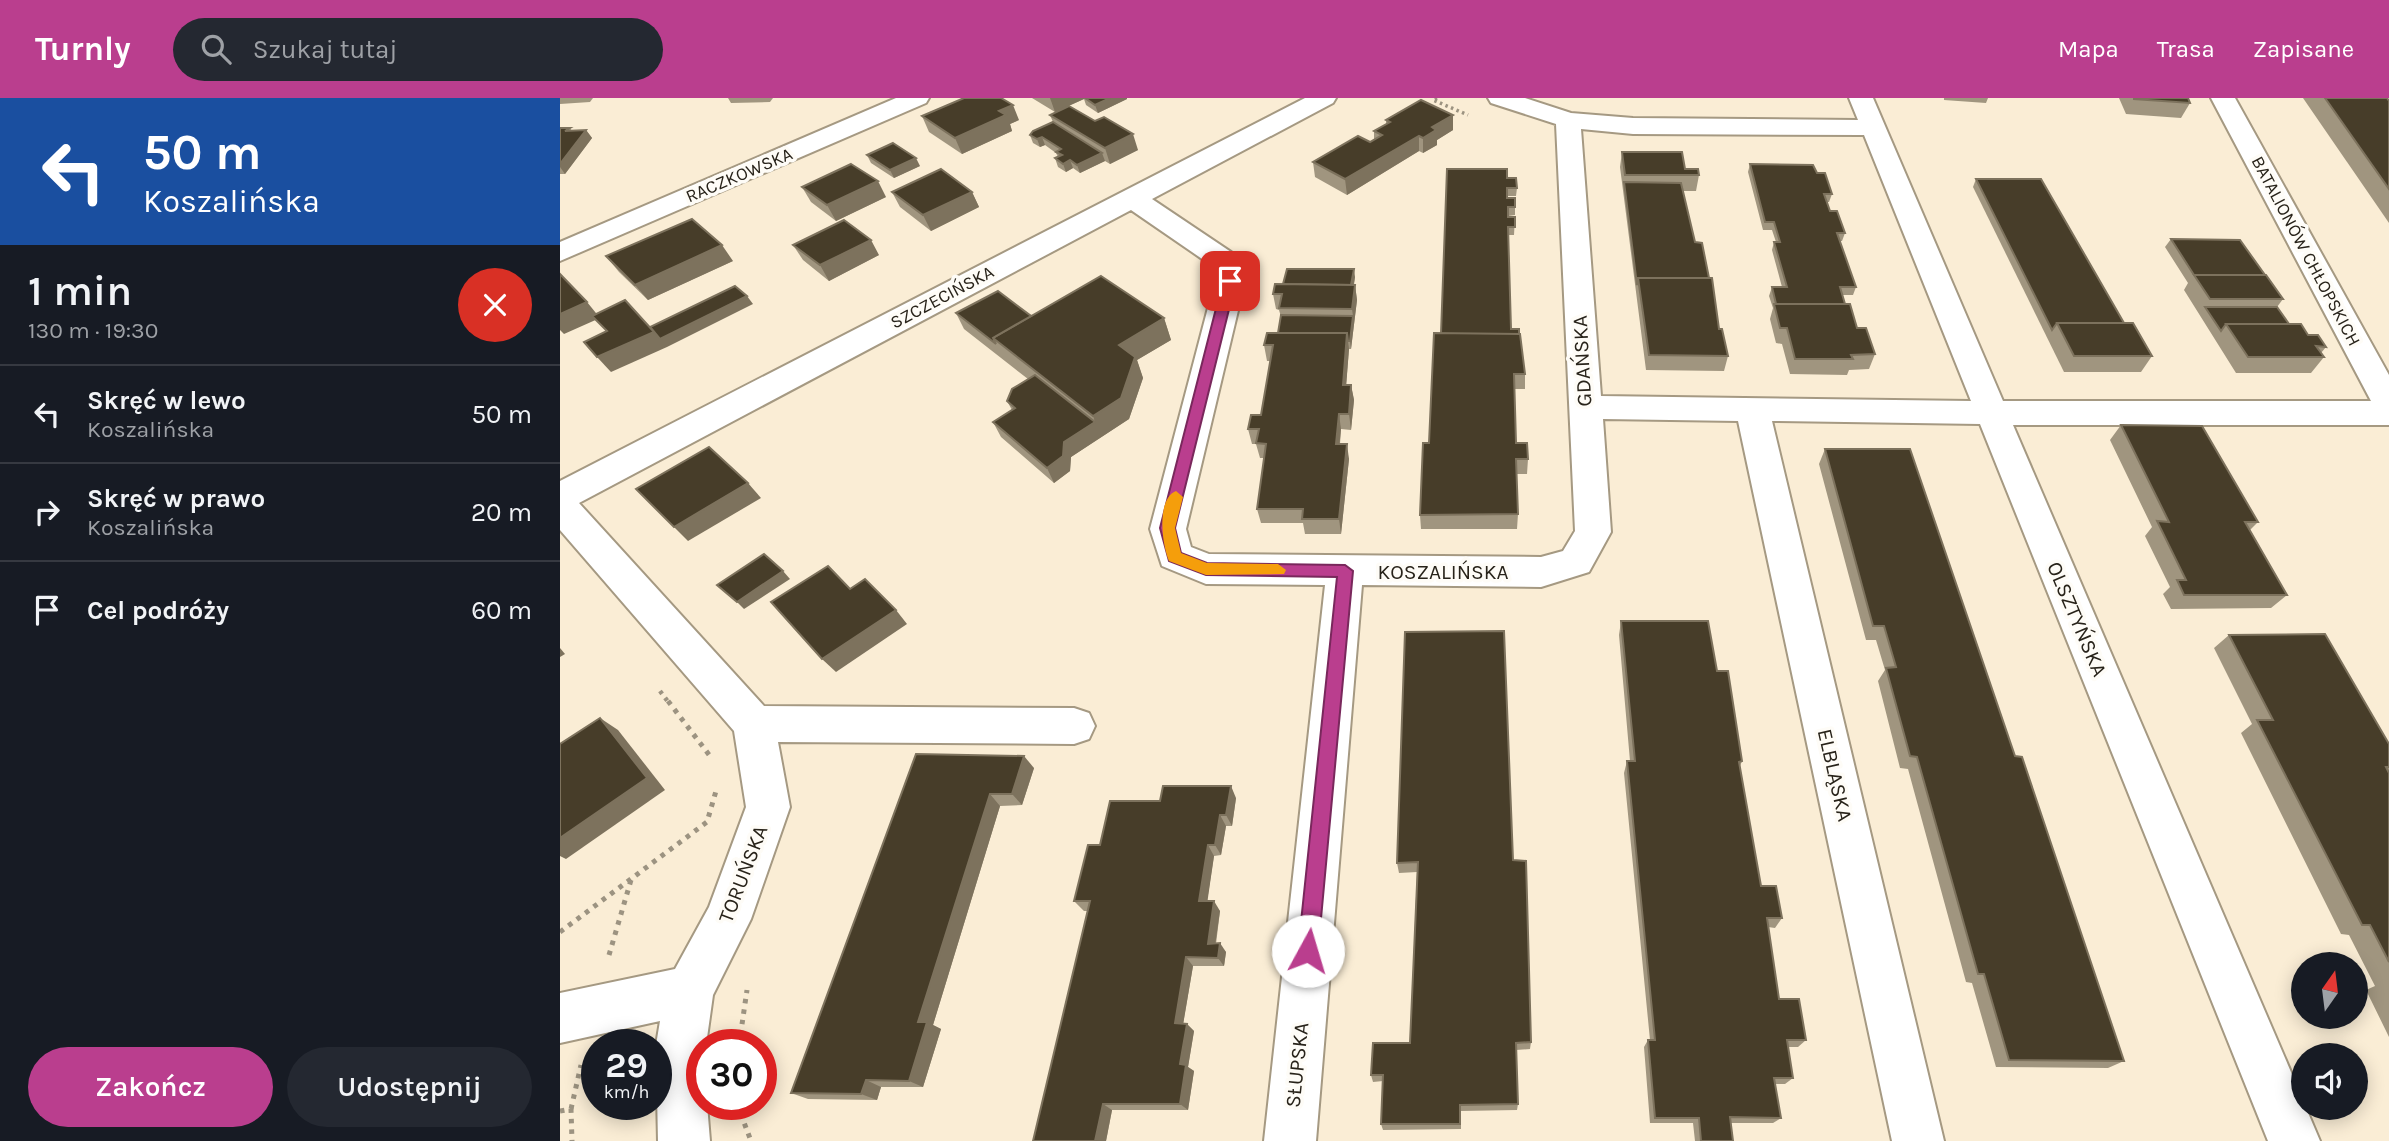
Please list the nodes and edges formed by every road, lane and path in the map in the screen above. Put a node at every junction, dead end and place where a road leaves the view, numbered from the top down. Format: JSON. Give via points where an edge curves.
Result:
{"nodes":[{"id":1,"x":917,"y":98,"type":"edge"},
{"id":2,"x":1324,"y":98,"type":"edge"},
{"id":3,"x":1500,"y":98,"type":"edge"},
{"id":4,"x":2223,"y":98,"type":"edge"},
{"id":5,"x":1867,"y":113,"type":"edge"},
{"id":6,"x":1568,"y":120,"type":"junction"},
{"id":7,"x":1132,"y":198,"type":"junction"},
{"id":8,"x":560,"y":253,"type":"edge"},
{"id":9,"x":2389,"y":405,"type":"edge"},
{"id":10,"x":1584,"y":407,"type":"junction"},
{"id":11,"x":1752,"y":408,"type":"junction"},
{"id":12,"x":1992,"y":413,"type":"junction"},
{"id":13,"x":2389,"y":413,"type":"edge"},
{"id":14,"x":560,"y":497,"type":"edge"},
{"id":15,"x":560,"y":506,"type":"edge"},
{"id":16,"x":1345,"y":571,"type":"junction"},
{"id":17,"x":1541,"y":572,"type":"joint"},
{"id":18,"x":652,"y":680,"type":"dead end"},
{"id":19,"x":754,"y":724,"type":"junction"},
{"id":20,"x":1074,"y":726,"type":"dead end"},
{"id":21,"x":714,"y":760,"type":"dead end"},
{"id":22,"x":718,"y":783,"type":"dead end"},
{"id":23,"x":560,"y":932,"type":"edge"},
{"id":24,"x":690,"y":990,"type":"junction"},
{"id":25,"x":560,"y":1018,"type":"edge"},
{"id":26,"x":560,"y":1111,"type":"edge"},
{"id":27,"x":743,"y":1120,"type":"edge"},
{"id":28,"x":572,"y":1141,"type":"edge"},
{"id":29,"x":684,"y":1141,"type":"edge"},
{"id":30,"x":751,"y":1141,"type":"edge"},
{"id":31,"x":1290,"y":1141,"type":"edge"},
{"id":32,"x":1917,"y":1141,"type":"edge"},
{"id":33,"x":2294,"y":1141,"type":"edge"}],
"edges":[{"from":1,"to":8,"type":"street","name":"RACZKOWSKA"},
{"from":2,"to":7,"type":"street","name":"SZCZECIŃSKA"},
{"from":3,"to":6,"type":"street"},
{"from":4,"to":9,"type":"street","name":"BATALIONÓW CHŁOPSKICH"},
{"from":5,"to":6,"type":"street","via":[[1633,126]]},
{"from":5,"to":12,"type":"street","name":"OLSZTYŃSKA"},
{"from":6,"to":10,"type":"street","name":"GDAŃSKA"},
{"from":7,"to":14,"type":"street","name":"SZCZECIŃSKA"},
{"from":7,"to":16,"type":"street","name":"KOSZALIŃSKA","via":[[1220,258],[1230,281],[1168,528],[1175,556],[1206,569]]},
{"from":10,"to":11,"type":"street"},
{"from":10,"to":17,"type":"street","name":"GDAŃSKA","via":[[1592,532],[1576,562]]},
{"from":11,"to":12,"type":"street"},
{"from":11,"to":32,"type":"street","name":"ELBLĄSKA"},
{"from":12,"to":13,"type":"street"},
{"from":12,"to":33,"type":"street","name":"OLSZTYŃSKA"},
{"from":15,"to":19,"type":"street"},
{"from":16,"to":17,"type":"street","name":"KOSZALIŃSKA"},
{"from":16,"to":31,"type":"street","name":"SŁUPSKA"},
{"from":18,"to":21,"type":"path"},
{"from":19,"to":20,"type":"street"},
{"from":19,"to":24,"type":"street","name":"TORUŃSKA","via":[[768,807],[728,919]]},
{"from":22,"to":23,"type":"path","via":[[707,822]]},
{"from":24,"to":25,"type":"street"},
{"from":24,"to":29,"type":"street","name":"TORUŃSKA","via":[[678,1063]]},
{"from":26,"to":28,"type":"path","via":[[571,1109]]},
{"from":27,"to":30,"type":"path"}]}
